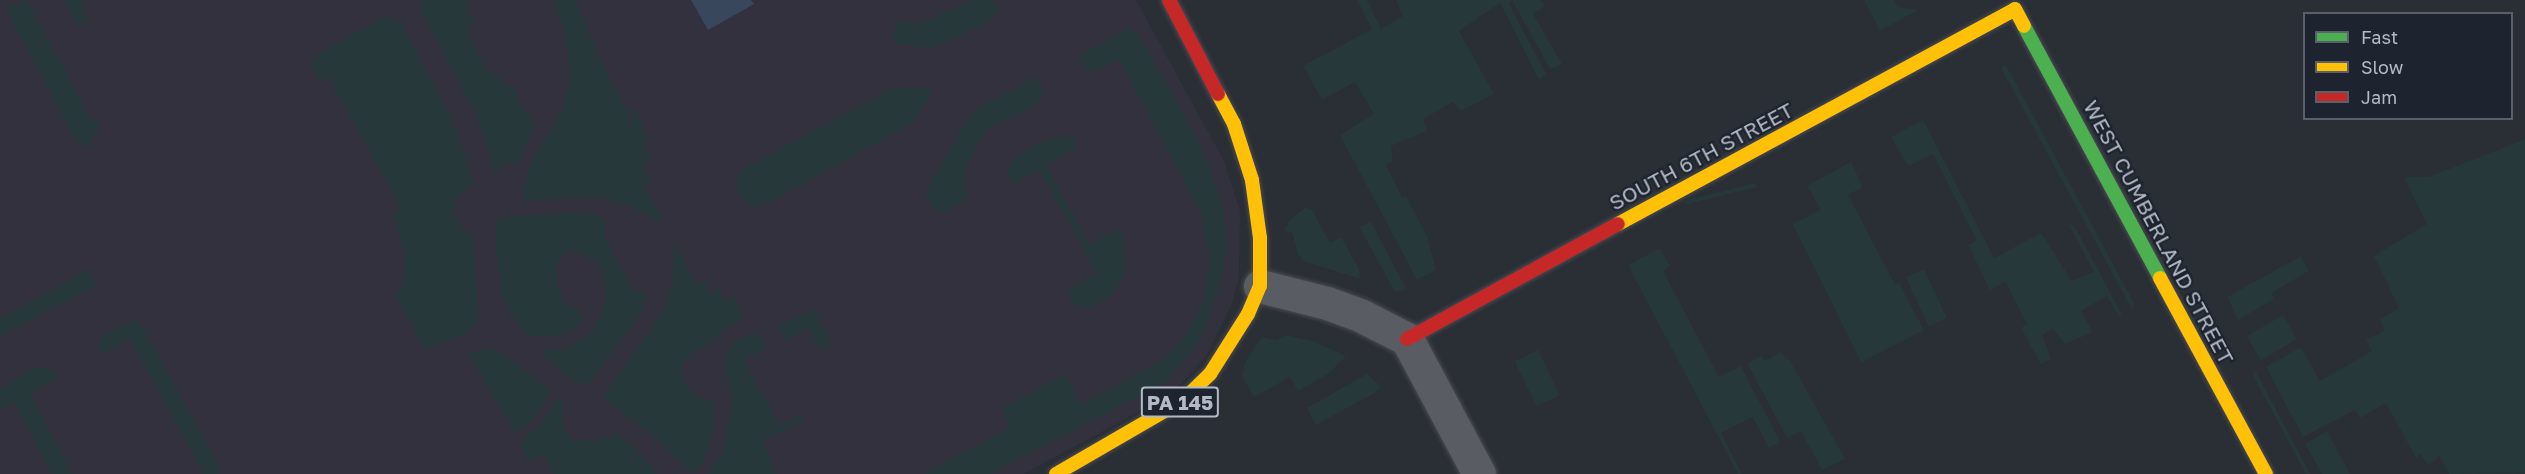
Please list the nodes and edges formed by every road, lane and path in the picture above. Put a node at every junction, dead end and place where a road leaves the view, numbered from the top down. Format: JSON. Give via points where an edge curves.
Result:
{"nodes":[{"id":1,"x":1169,"y":0,"type":"edge"},
{"id":2,"x":2015,"y":9,"type":"joint"},
{"id":3,"x":1260,"y":286,"type":"junction"},
{"id":4,"x":1407,"y":339,"type":"junction"},
{"id":5,"x":1056,"y":474,"type":"edge"},
{"id":6,"x":1479,"y":474,"type":"edge"},
{"id":7,"x":2266,"y":474,"type":"edge"}],
"edges":[{"from":1,"to":3,"type":"street","number":"PA 145","via":[[1234,124],[1252,180],[1260,238]]},
{"from":2,"to":4,"type":"street","name":"SOUTH 6TH STREET"},
{"from":2,"to":7,"type":"street","name":"WEST CUMBERLAND STREET"},
{"from":3,"to":4,"type":"street","via":[[1327,303]]},
{"from":3,"to":5,"type":"street","number":"PA 145","via":[[1248,314],[1210,374],[1189,394],[1157,417]]},
{"from":4,"to":6,"type":"street"}]}
